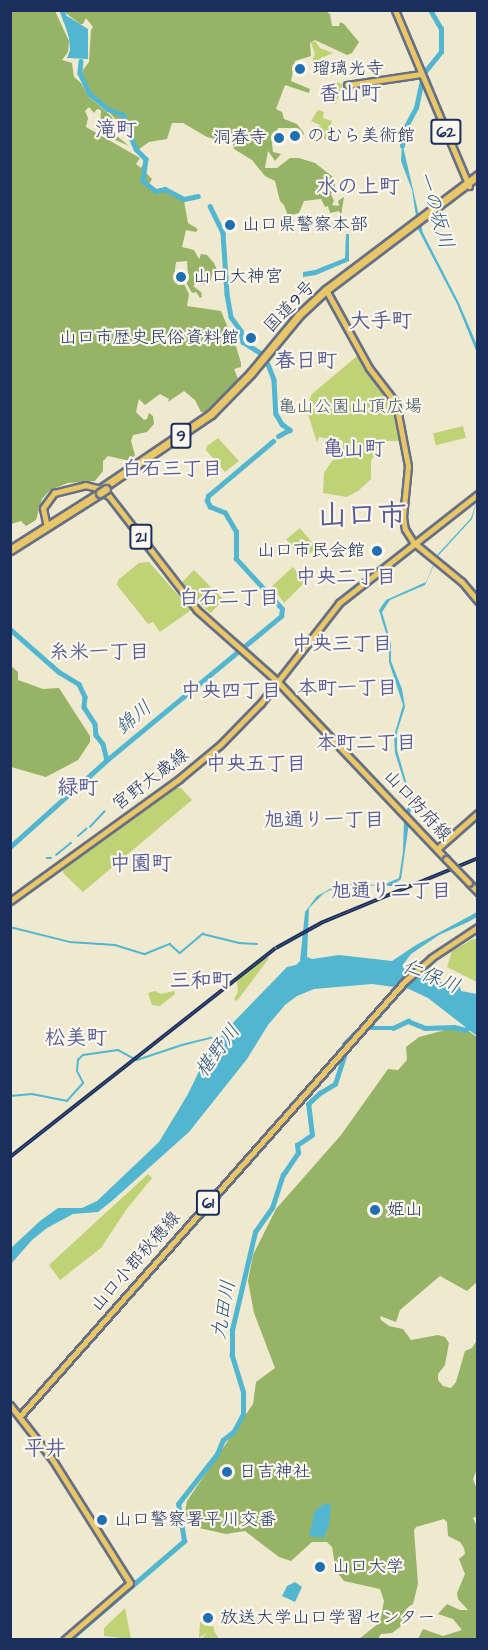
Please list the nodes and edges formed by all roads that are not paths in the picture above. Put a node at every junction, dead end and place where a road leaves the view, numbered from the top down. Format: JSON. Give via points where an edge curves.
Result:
{"nodes":[{"id":1,"x":395,"y":10,"type":"edge"},
{"id":2,"x":422,"y":76,"type":"junction"},
{"id":3,"x":347,"y":86,"type":"dead end"},
{"id":4,"x":477,"y":175,"type":"edge"},
{"id":5,"x":477,"y":180,"type":"edge"},
{"id":6,"x":469,"y":184,"type":"junction"},
{"id":7,"x":329,"y":291,"type":"junction"},
{"id":8,"x":477,"y":495,"type":"edge"},
{"id":9,"x":47,"y":525,"type":"junction"},
{"id":10,"x":417,"y":544,"type":"junction"},
{"id":11,"x":10,"y":546,"type":"edge"},
{"id":12,"x":10,"y":550,"type":"edge"},
{"id":13,"x":477,"y":601,"type":"edge"},
{"id":14,"x":278,"y":682,"type":"junction"},
{"id":15,"x":477,"y":813,"type":"edge"},
{"id":16,"x":436,"y":849,"type":"junction"},
{"id":17,"x":477,"y":892,"type":"edge"},
{"id":18,"x":10,"y":901,"type":"edge"},
{"id":19,"x":477,"y":927,"type":"edge"},
{"id":20,"x":10,"y":1405,"type":"edge"},
{"id":21,"x":20,"y":1416,"type":"junction"},
{"id":22,"x":64,"y":1640,"type":"edge"}],
"edges":[{"from":1,"to":2,"type":"main road","number":"62"},
{"from":2,"to":3,"type":"main road"},
{"from":2,"to":6,"type":"main road","number":"62"},
{"from":4,"to":6,"type":"highway","name":"国道9号","number":"9"},
{"from":5,"to":6,"type":"highway","name":"国道9号","number":"9"},
{"from":6,"to":7,"type":"highway","name":"国道9号","number":"9"},
{"from":7,"to":9,"type":"highway","name":"国道9号","number":"9","via":[[218,413],[181,441]]},
{"from":7,"to":10,"type":"main road","via":[[373,375],[396,403],[408,466],[403,522]]},
{"from":8,"to":10,"type":"main road","name":"宮野大歳線"},
{"from":9,"to":11,"type":"highway","name":"国道9号","number":"9"},
{"from":9,"to":12,"type":"highway","name":"国道9号","number":"9"},
{"from":9,"to":14,"type":"main road","name":"山口防府線","number":"21","via":[[43,508],[54,493],[85,485],[103,492],[187,598]]},
{"from":10,"to":13,"type":"main road","via":[[462,582]]},
{"from":10,"to":14,"type":"main road","name":"宮野大歳線","via":[[339,603]]},
{"from":14,"to":16,"type":"main road","name":"山口防府線","number":"21"},
{"from":14,"to":18,"type":"main road","name":"宮野大歳線","via":[[236,730],[179,779]]},
{"from":15,"to":16,"type":"main road"},
{"from":16,"to":17,"type":"main road","name":"山口防府線","number":"21","bridge":true},
{"from":19,"to":21,"type":"main road","name":"山口小郡秋穂線","number":"61","via":[[424,963],[396,991]]},
{"from":20,"to":21,"type":"main road"},
{"from":21,"to":22,"type":"main road","via":[[52,1459],[130,1583]]}]}
